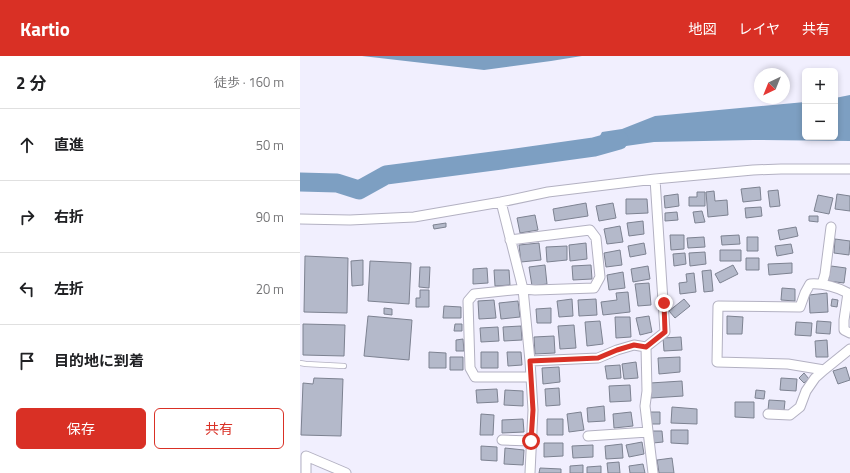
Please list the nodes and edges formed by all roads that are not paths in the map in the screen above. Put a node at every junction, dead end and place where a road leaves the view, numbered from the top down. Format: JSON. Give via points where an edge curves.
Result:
{"nodes":[{"id":1,"x":850,"y":169,"type":"edge"},
{"id":2,"x":655,"y":179,"type":"junction"},
{"id":3,"x":501,"y":202,"type":"junction"},
{"id":4,"x":300,"y":219,"type":"edge"},
{"id":5,"x":831,"y":228,"type":"dead end"},
{"id":6,"x":510,"y":240,"type":"junction"},
{"id":7,"x":822,"y":284,"type":"junction"},
{"id":8,"x":523,"y":289,"type":"junction"},
{"id":9,"x":850,"y":333,"type":"edge"},
{"id":10,"x":646,"y":347,"type":"junction"},
{"id":11,"x":850,"y":349,"type":"edge"},
{"id":12,"x":530,"y":361,"type":"junction"},
{"id":13,"x":300,"y":363,"type":"edge"},
{"id":14,"x":344,"y":366,"type":"dead end"},
{"id":15,"x":824,"y":370,"type":"junction"},
{"id":16,"x":531,"y":377,"type":"junction"},
{"id":17,"x":768,"y":414,"type":"dead end"},
{"id":18,"x":648,"y":432,"type":"junction"},
{"id":19,"x":588,"y":436,"type":"dead end"},
{"id":20,"x":502,"y":440,"type":"dead end"},
{"id":21,"x":531,"y":441,"type":"junction"},
{"id":22,"x":306,"y":473,"type":"edge"},
{"id":23,"x":346,"y":473,"type":"edge"},
{"id":24,"x":530,"y":473,"type":"edge"},
{"id":25,"x":653,"y":473,"type":"edge"}],
"edges":[{"from":1,"to":2,"type":"street","via":[[767,170]]},
{"from":2,"to":3,"type":"street","via":[[548,192]]},
{"from":2,"to":10,"type":"street","via":[[665,332]]},
{"from":3,"to":4,"type":"street","via":[[414,217]]},
{"from":3,"to":6,"type":"street"},
{"from":5,"to":7,"type":"street"},
{"from":6,"to":8,"type":"street"},
{"from":6,"to":8,"type":"street","via":[[590,230],[596,238],[600,277],[594,288]]},
{"from":7,"to":9,"type":"street","via":[[848,293],[844,330]]},
{"from":7,"to":15,"type":"street","via":[[810,284],[800,307],[718,306],[717,362],[788,364]]},
{"from":8,"to":12,"type":"street"},
{"from":8,"to":16,"type":"street","via":[[474,294],[468,301],[470,368],[475,377]]},
{"from":10,"to":12,"type":"street","via":[[634,345],[598,358]]},
{"from":10,"to":18,"type":"street","via":[[647,391],[644,406]]},
{"from":11,"to":15,"type":"street"},
{"from":12,"to":16,"type":"street"},
{"from":13,"to":14,"type":"lane"},
{"from":15,"to":17,"type":"street","via":[[806,391],[800,407],[790,415]]},
{"from":16,"to":21,"type":"street"},
{"from":18,"to":19,"type":"street"},
{"from":18,"to":25,"type":"street"},
{"from":20,"to":21,"type":"street"},
{"from":21,"to":24,"type":"street"},
{"from":22,"to":23,"type":"street","via":[[306,456]]}]}
